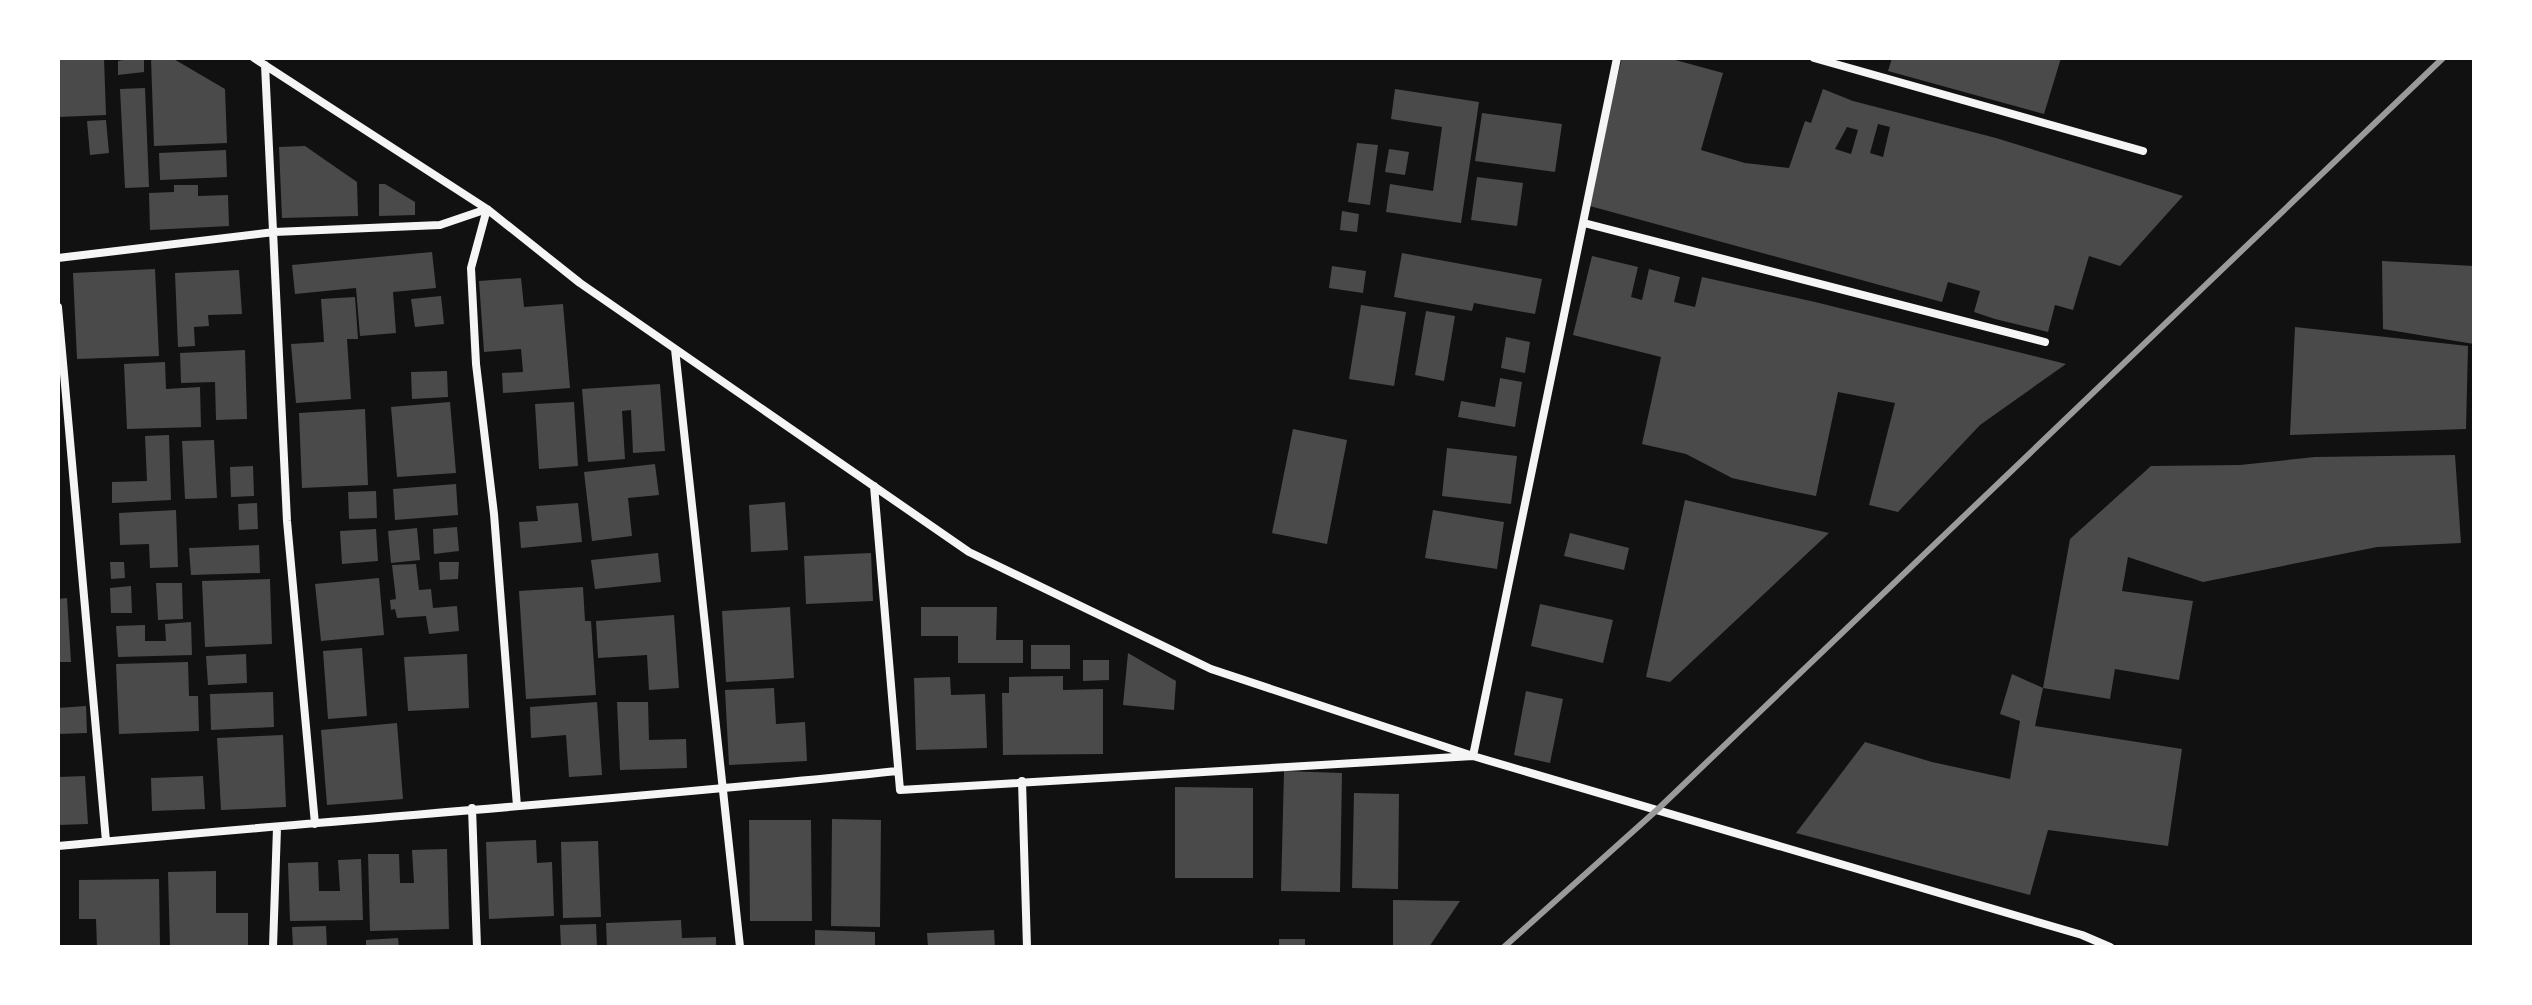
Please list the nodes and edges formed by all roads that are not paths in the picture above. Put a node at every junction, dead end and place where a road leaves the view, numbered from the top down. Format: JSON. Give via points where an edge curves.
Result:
{"nodes":[{"id":1,"x":254,"y":58,"type":"edge"},
{"id":2,"x":1617,"y":58,"type":"edge"},
{"id":3,"x":1814,"y":58,"type":"edge"},
{"id":4,"x":265,"y":65,"type":"junction"},
{"id":5,"x":2143,"y":151,"type":"dead end"},
{"id":6,"x":487,"y":209,"type":"junction"},
{"id":7,"x":1584,"y":223,"type":"junction"},
{"id":8,"x":274,"y":232,"type":"junction"},
{"id":9,"x":58,"y":258,"type":"edge"},
{"id":10,"x":58,"y":307,"type":"edge"},
{"id":11,"x":2045,"y":342,"type":"dead end"},
{"id":12,"x":675,"y":349,"type":"junction"},
{"id":13,"x":874,"y":486,"type":"junction"},
{"id":14,"x":1473,"y":756,"type":"junction"},
{"id":15,"x":897,"y":771,"type":"junction"},
{"id":16,"x":1022,"y":781,"type":"junction"},
{"id":17,"x":724,"y":789,"type":"junction"},
{"id":18,"x":517,"y":806,"type":"junction"},
{"id":19,"x":472,"y":808,"type":"junction"},
{"id":20,"x":315,"y":824,"type":"junction"},
{"id":21,"x":277,"y":828,"type":"junction"},
{"id":22,"x":106,"y":841,"type":"junction"},
{"id":23,"x":58,"y":846,"type":"edge"},
{"id":24,"x":273,"y":947,"type":"edge"},
{"id":25,"x":477,"y":947,"type":"edge"},
{"id":26,"x":740,"y":947,"type":"edge"},
{"id":27,"x":1027,"y":947,"type":"edge"},
{"id":28,"x":2110,"y":947,"type":"edge"}],
"edges":[{"from":1,"to":4,"type":"street"},
{"from":2,"to":7,"type":"street"},
{"from":3,"to":5,"type":"street"},
{"from":4,"to":6,"type":"street"},
{"from":4,"to":8,"type":"street"},
{"from":6,"to":8,"type":"street","via":[[440,225]]},
{"from":6,"to":12,"type":"street"},
{"from":6,"to":18,"type":"street","via":[[471,268]]},
{"from":7,"to":11,"type":"street"},
{"from":7,"to":14,"type":"street"},
{"from":8,"to":9,"type":"street"},
{"from":8,"to":20,"type":"street","via":[[287,521]]},
{"from":10,"to":22,"type":"street"},
{"from":12,"to":13,"type":"street"},
{"from":12,"to":17,"type":"street"},
{"from":13,"to":14,"type":"street","via":[[969,552],[1211,669]]},
{"from":13,"to":15,"type":"street"},
{"from":14,"to":16,"type":"street"},
{"from":14,"to":28,"type":"street"},
{"from":15,"to":16,"type":"street","via":[[900,790]]},
{"from":15,"to":17,"type":"street"},
{"from":16,"to":27,"type":"street"},
{"from":17,"to":18,"type":"street"},
{"from":17,"to":26,"type":"street"},
{"from":18,"to":19,"type":"street"},
{"from":19,"to":20,"type":"street"},
{"from":19,"to":25,"type":"street"},
{"from":20,"to":21,"type":"street"},
{"from":21,"to":22,"type":"street"},
{"from":21,"to":24,"type":"street"},
{"from":22,"to":23,"type":"street"}]}
